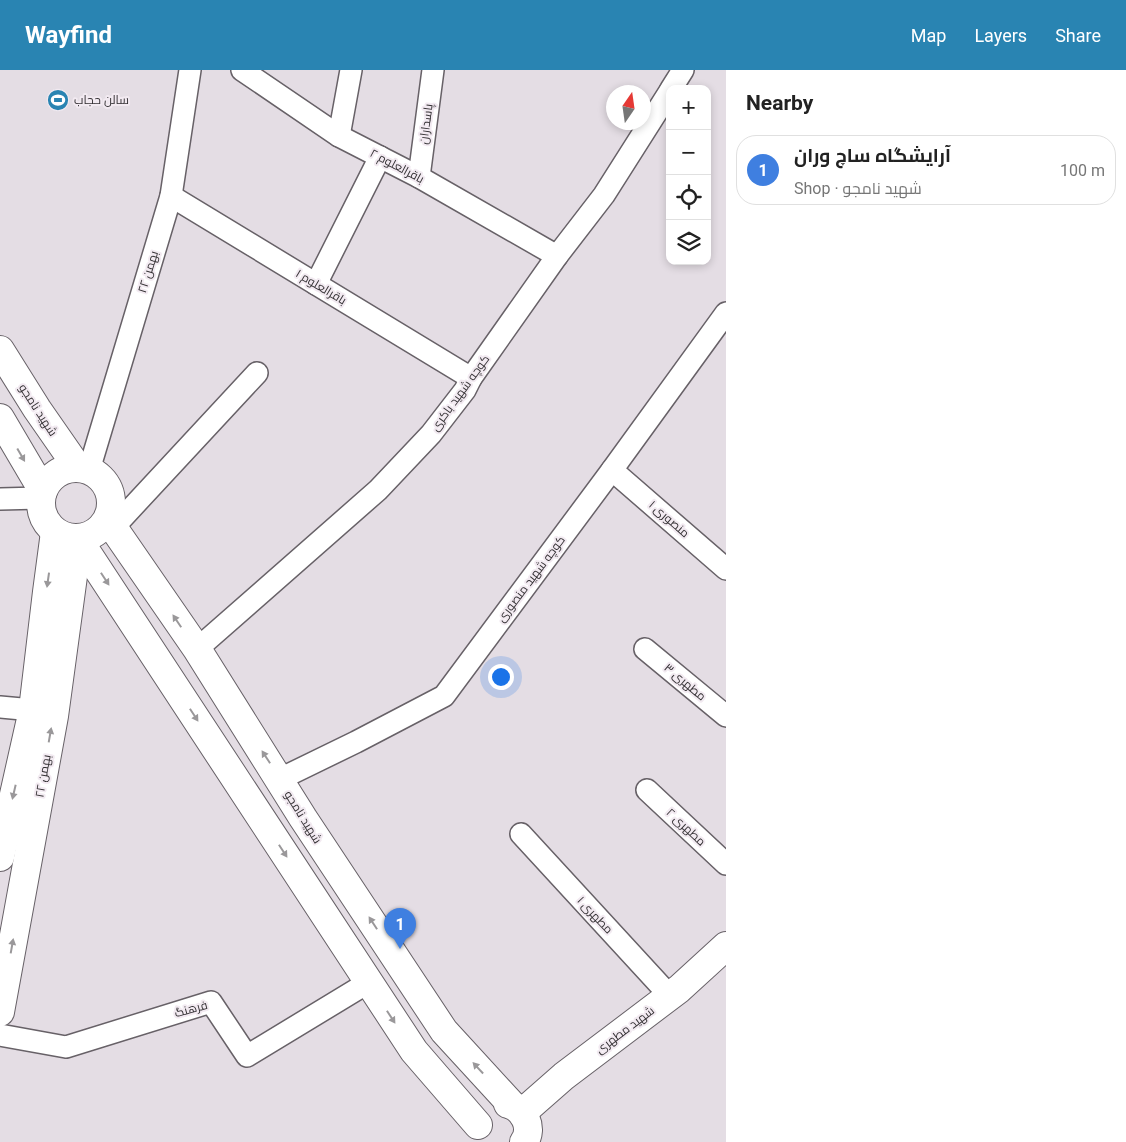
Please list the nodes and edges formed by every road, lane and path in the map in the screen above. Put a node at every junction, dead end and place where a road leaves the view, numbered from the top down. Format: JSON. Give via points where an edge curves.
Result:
{"nodes":[{"id":1,"x":190,"y":70,"type":"edge"},
{"id":2,"x":242,"y":70,"type":"edge"},
{"id":3,"x":352,"y":70,"type":"edge"},
{"id":4,"x":433,"y":70,"type":"edge"},
{"id":5,"x":683,"y":70,"type":"edge"},
{"id":6,"x":673,"y":85,"type":"edge"},
{"id":7,"x":666,"y":96,"type":"edge"},
{"id":8,"x":339,"y":136,"type":"junction"},
{"id":9,"x":380,"y":157,"type":"junction"},
{"id":10,"x":419,"y":177,"type":"junction"},
{"id":11,"x":171,"y":196,"type":"junction"},
{"id":12,"x":557,"y":256,"type":"junction"},
{"id":13,"x":316,"y":284,"type":"junction"},
{"id":14,"x":726,"y":313,"type":"edge"},
{"id":15,"x":0,"y":350,"type":"edge"},
{"id":16,"x":257,"y":373,"type":"dead end"},
{"id":17,"x":472,"y":378,"type":"junction"},
{"id":18,"x":23,"y":386,"type":"junction"},
{"id":19,"x":0,"y":403,"type":"edge"},
{"id":20,"x":0,"y":418,"type":"edge"},
{"id":21,"x":83,"y":469,"type":"junction"},
{"id":22,"x":612,"y":470,"type":"junction"},
{"id":23,"x":41,"y":494,"type":"junction"},
{"id":24,"x":0,"y":499,"type":"edge"},
{"id":25,"x":110,"y":524,"type":"junction"},
{"id":26,"x":67,"y":535,"type":"junction"},
{"id":27,"x":726,"y":568,"type":"edge"},
{"id":28,"x":196,"y":649,"type":"junction"},
{"id":29,"x":645,"y":649,"type":"dead end"},
{"id":30,"x":0,"y":707,"type":"edge"},
{"id":31,"x":33,"y":710,"type":"junction"},
{"id":32,"x":726,"y":716,"type":"edge"},
{"id":33,"x":280,"y":779,"type":"junction"},
{"id":34,"x":647,"y":790,"type":"dead end"},
{"id":35,"x":521,"y":834,"type":"dead end"},
{"id":36,"x":0,"y":857,"type":"edge"},
{"id":37,"x":726,"y":864,"type":"edge"},
{"id":38,"x":726,"y":946,"type":"edge"},
{"id":39,"x":369,"y":982,"type":"junction"},
{"id":40,"x":670,"y":996,"type":"junction"},
{"id":41,"x":0,"y":1012,"type":"edge"},
{"id":42,"x":0,"y":1035,"type":"edge"},
{"id":43,"x":517,"y":1108,"type":"junction"},
{"id":44,"x":479,"y":1137,"type":"edge"},
{"id":45,"x":524,"y":1142,"type":"edge"}],
"edges":[{"from":1,"to":11,"type":"street","name":"۲۲ بهمن"},
{"from":2,"to":8,"type":"street","name":"باقرالعلوم ۲"},
{"from":3,"to":8,"type":"street"},
{"from":4,"to":10,"type":"street","name":"پاسداران"},
{"from":5,"to":6,"type":"street","name":"کوچه شهید باکری"},
{"from":7,"to":12,"type":"street","name":"کوچه شهید باکری","via":[[604,195]]},
{"from":8,"to":9,"type":"street","name":"باقرالعلوم ۲"},
{"from":9,"to":10,"type":"street","name":"باقرالعلوم ۲"},
{"from":9,"to":13,"type":"street"},
{"from":10,"to":12,"type":"street","name":"باقرالعلوم ۲"},
{"from":11,"to":13,"type":"street","name":"باقرالعلوم ۱"},
{"from":11,"to":21,"type":"street","name":"۲۲ بهمن"},
{"from":12,"to":17,"type":"street","name":"کوچه شهید باکری"},
{"from":13,"to":17,"type":"street","name":"باقرالعلوم ۱"},
{"from":14,"to":22,"type":"street","name":"کوچه شهید منصوری"},
{"from":15,"to":18,"type":"main road","name":"شهید نامجو"},
{"from":16,"to":25,"type":"street"},
{"from":17,"to":28,"type":"street","name":"کوچه شهید باکری","via":[[431,434],[378,490]]},
{"from":18,"to":19,"type":"main road","via":[[18,397],[10,403]]},
{"from":18,"to":21,"type":"main road","name":"شهید نامجو"},
{"from":20,"to":23,"type":"main road","one_way":true},
{"from":21,"to":23,"type":"main road","via":[[67,469],[56,474]]},
{"from":21,"to":25,"type":"main road","via":[[98,476],[106,485],[111,496]]},
{"from":22,"to":27,"type":"street","name":"منصوری ۱"},
{"from":22,"to":33,"type":"street","name":"کوچه شهید منصوری","via":[[444,696]]},
{"from":23,"to":24,"type":"street"},
{"from":23,"to":26,"type":"main road","via":[[40,506],[47,524]]},
{"from":25,"to":26,"type":"main road","via":[[90,536]]},
{"from":28,"to":25,"type":"main road","name":"شهید نامجو","one_way":true},
{"from":26,"to":31,"type":"main road","name":"۲۲ بهمن","one_way":true,"via":[[47,592]]},
{"from":26,"to":39,"type":"main road","one_way":true},
{"from":41,"to":26,"type":"main road","name":"۲۲ بهمن","one_way":true,"via":[[54,716]]},
{"from":33,"to":28,"type":"main road","name":"شهید نامجو","one_way":true},
{"from":29,"to":32,"type":"street","name":"مطهری ۳"},
{"from":30,"to":31,"type":"street"},
{"from":31,"to":36,"type":"main road","name":"۲۲ بهمن","one_way":true},
{"from":43,"to":33,"type":"main road","name":"شهید نامجو","one_way":true,"via":[[444,1031]]},
{"from":34,"to":37,"type":"street","name":"مطهری ۲"},
{"from":35,"to":40,"type":"street","name":"مطهری ۱"},
{"from":38,"to":40,"type":"main road","name":"شهید مطهری"},
{"from":39,"to":42,"type":"street","name":"فرهنگ","via":[[247,1056],[212,1002],[66,1047]]},
{"from":39,"to":44,"type":"main road","one_way":true,"via":[[414,1051]]},
{"from":40,"to":43,"type":"main road","name":"شهید مطهری"},
{"from":43,"to":44,"type":"main road","via":[[496,1104],[484,1112]]},
{"from":43,"to":45,"type":"main road","via":[[528,1126]]}]}
